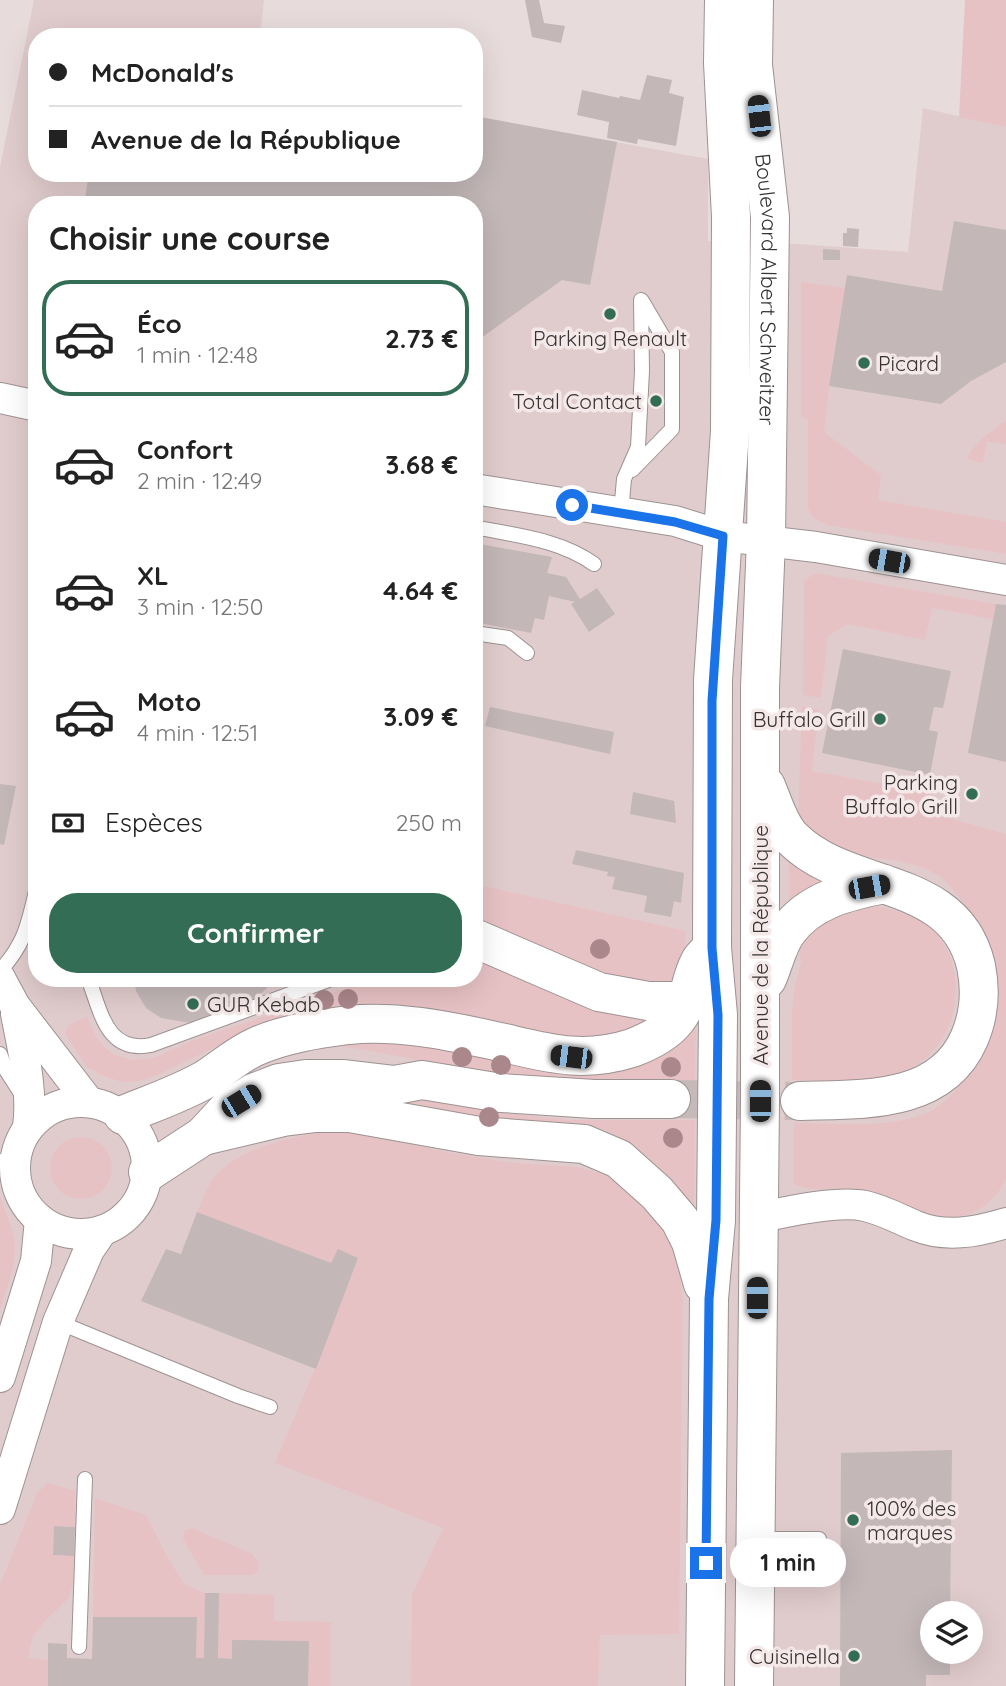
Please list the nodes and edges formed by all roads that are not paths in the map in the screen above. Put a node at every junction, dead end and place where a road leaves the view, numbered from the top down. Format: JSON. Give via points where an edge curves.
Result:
{"nodes":[{"id":1,"x":724,"y":0,"type":"edge"},
{"id":2,"x":754,"y":0,"type":"edge"},
{"id":3,"x":1,"y":401,"type":"edge"},
{"id":4,"x":28,"y":405,"type":"edge"},
{"id":5,"x":624,"y":479,"type":"junction"},
{"id":6,"x":483,"y":490,"type":"edge"},
{"id":7,"x":621,"y":513,"type":"junction"},
{"id":8,"x":483,"y":528,"type":"edge"},
{"id":9,"x":723,"y":536,"type":"junction"},
{"id":10,"x":766,"y":540,"type":"junction"},
{"id":11,"x":594,"y":564,"type":"dead end"},
{"id":12,"x":1006,"y":580,"type":"edge"},
{"id":13,"x":483,"y":634,"type":"edge"},
{"id":14,"x":527,"y":653,"type":"dead end"},
{"id":15,"x":761,"y":774,"type":"junction"},
{"id":16,"x":884,"y":884,"type":"junction"},
{"id":17,"x":28,"y":926,"type":"edge"},
{"id":18,"x":483,"y":942,"type":"edge"},
{"id":19,"x":712,"y":948,"type":"junction"},
{"id":20,"x":0,"y":971,"type":"edge"},
{"id":21,"x":0,"y":978,"type":"edge"},
{"id":22,"x":92,"y":987,"type":"edge"},
{"id":23,"x":310,"y":987,"type":"edge"},
{"id":24,"x":760,"y":992,"type":"junction"},
{"id":25,"x":688,"y":1001,"type":"junction"},
{"id":26,"x":15,"y":1006,"type":"junction"},
{"id":27,"x":0,"y":1054,"type":"edge"},
{"id":28,"x":204,"y":1080,"type":"junction"},
{"id":29,"x":422,"y":1080,"type":"junction"},
{"id":30,"x":671,"y":1099,"type":"tunnel mouth"},
{"id":31,"x":88,"y":1101,"type":"junction"},
{"id":32,"x":800,"y":1101,"type":"tunnel mouth"},
{"id":33,"x":123,"y":1115,"type":"junction"},
{"id":34,"x":29,"y":1117,"type":"junction"},
{"id":35,"x":203,"y":1136,"type":"junction"},
{"id":36,"x":8,"y":1158,"type":"edge"},
{"id":37,"x":148,"y":1172,"type":"junction"},
{"id":38,"x":757,"y":1218,"type":"junction"},
{"id":39,"x":40,"y":1220,"type":"junction"},
{"id":40,"x":1006,"y":1223,"type":"edge"},
{"id":41,"x":102,"y":1231,"type":"junction"},
{"id":42,"x":709,"y":1299,"type":"junction"},
{"id":43,"x":58,"y":1322,"type":"junction"},
{"id":44,"x":0,"y":1377,"type":"edge"},
{"id":45,"x":270,"y":1407,"type":"dead end"},
{"id":46,"x":85,"y":1479,"type":"dead end"},
{"id":47,"x":0,"y":1508,"type":"edge"},
{"id":48,"x":757,"y":1539,"type":"junction"},
{"id":49,"x":819,"y":1539,"type":"dead end"},
{"id":50,"x":79,"y":1647,"type":"dead end"},
{"id":51,"x":705,"y":1686,"type":"edge"},
{"id":52,"x":754,"y":1686,"type":"edge"}],
"edges":[{"from":1,"to":9,"type":"main road","name":"Boulevard Albert Schweitzer","via":[[731,245],[730,431]]},
{"from":2,"to":10,"type":"main road","name":"Boulevard Albert Schweitzer","via":[[753,65],[770,217]]},
{"from":3,"to":4,"type":"street"},
{"from":5,"to":5,"type":"lane","via":[[672,429],[672,352],[642,300],[638,447]]},
{"from":5,"to":7,"type":"lane"},
{"from":6,"to":7,"type":"street"},
{"from":7,"to":9,"type":"street"},
{"from":8,"to":11,"type":"lane","via":[[547,541]]},
{"from":9,"to":10,"type":"street"},
{"from":9,"to":19,"type":"main road","name":"Avenue de la République","via":[[713,680]]},
{"from":10,"to":12,"type":"street"},
{"from":10,"to":15,"type":"main road","name":"Avenue de la République"},
{"from":13,"to":14,"type":"lane","via":[[509,638]]},
{"from":15,"to":16,"type":"main road","via":[[793,839],[827,863]]},
{"from":15,"to":24,"type":"main road","name":"Avenue de la République"},
{"from":16,"to":24,"type":"main road","via":[[854,890],[807,912],[787,932]]},
{"from":16,"to":32,"type":"main road","via":[[942,911],[965,938],[978,976],[973,1029],[946,1070],[900,1095]]},
{"from":17,"to":20,"type":"lane","via":[[15,955]]},
{"from":18,"to":25,"type":"main road","via":[[599,992],[648,1001]]},
{"from":19,"to":25,"type":"main road","via":[[700,961]]},
{"from":19,"to":42,"type":"main road","name":"Avenue de la République","via":[[718,1015],[716,1220]]},
{"from":21,"to":26,"type":"street"},
{"from":22,"to":23,"type":"lane","via":[[112,1036],[137,1048]]},
{"from":24,"to":38,"type":"main road","name":"Avenue de la République"},
{"from":25,"to":28,"type":"main road","via":[[676,1020],[646,1043],[593,1057],[544,1054],[432,1028],[373,1023],[295,1034],[254,1047]]},
{"from":26,"to":31,"type":"street"},
{"from":26,"to":34,"type":"street"},
{"from":27,"to":34,"type":"lane"},
{"from":28,"to":29,"type":"main road","via":[[264,1063],[328,1057],[401,1067]]},
{"from":28,"to":33,"type":"main road"},
{"from":29,"to":30,"type":"main road","via":[[501,1093]]},
{"from":29,"to":35,"type":"main road","via":[[395,1085],[344,1079],[279,1083],[229,1108]]},
{"from":31,"to":33,"type":"street"},
{"from":31,"to":34,"type":"street","via":[[66,1102]]},
{"from":33,"to":37,"type":"street","via":[[143,1141]]},
{"from":34,"to":36,"type":"street"},
{"from":35,"to":37,"type":"main road"},
{"from":35,"to":42,"type":"main road","via":[[316,1112],[592,1147],[619,1159],[680,1220]]},
{"from":36,"to":39,"type":"street","via":[[26,1205]]},
{"from":37,"to":41,"type":"street","via":[[134,1209],[120,1223]]},
{"from":38,"to":40,"type":"street","via":[[864,1206],[946,1234]]},
{"from":38,"to":48,"type":"main road","name":"Avenue de la République"},
{"from":39,"to":41,"type":"street","via":[[59,1231]]},
{"from":39,"to":44,"type":"street","via":[[36,1261]]},
{"from":41,"to":43,"type":"street"},
{"from":42,"to":51,"type":"main road","name":"Avenue de la République"},
{"from":43,"to":45,"type":"lane"},
{"from":43,"to":47,"type":"street"},
{"from":46,"to":50,"type":"lane"},
{"from":48,"to":49,"type":"lane"},
{"from":48,"to":52,"type":"main road","name":"Avenue de la République"}]}
